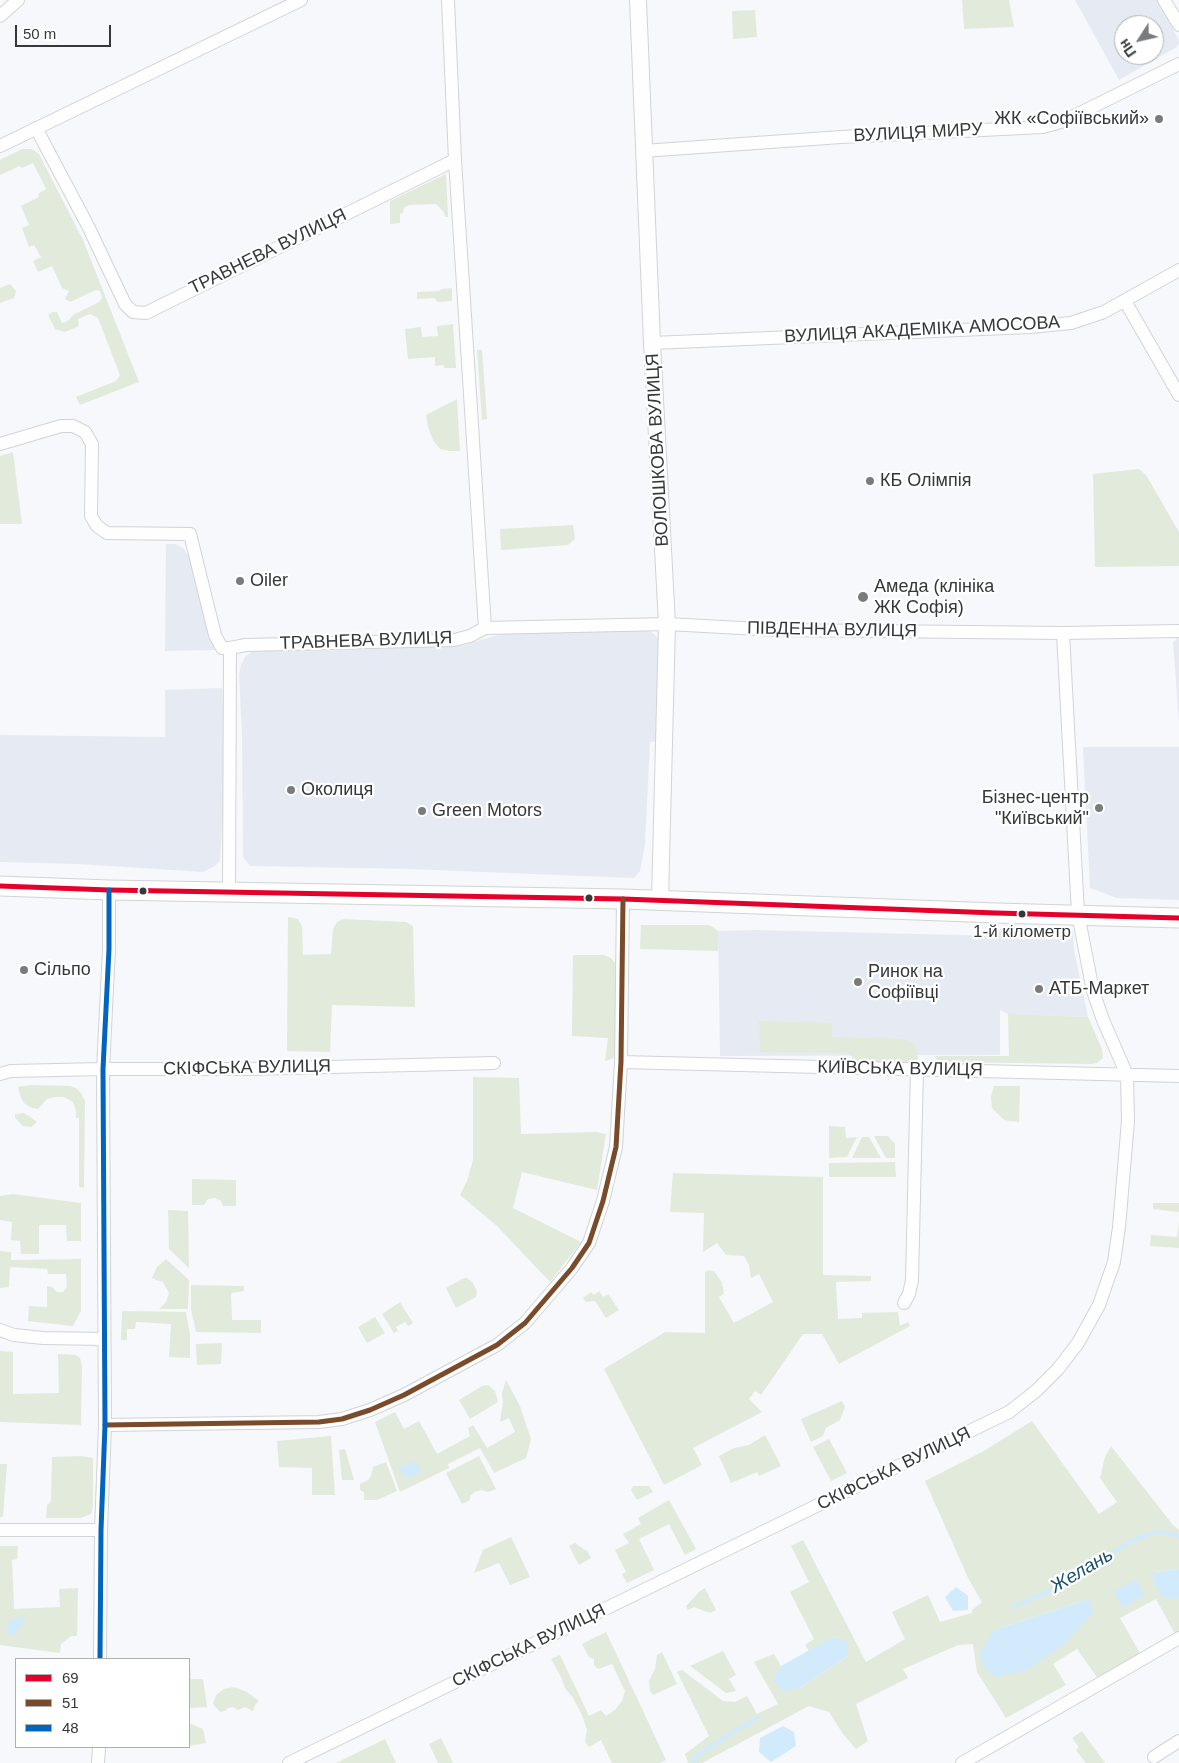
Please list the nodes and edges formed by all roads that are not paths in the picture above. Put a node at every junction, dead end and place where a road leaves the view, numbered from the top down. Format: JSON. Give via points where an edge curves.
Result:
{"nodes":[{"id":1,"x":18,"y":0,"type":"edge"},
{"id":2,"x":301,"y":0,"type":"edge"},
{"id":3,"x":448,"y":0,"type":"edge"},
{"id":4,"x":638,"y":0,"type":"edge"},
{"id":5,"x":1164,"y":0,"type":"edge"},
{"id":6,"x":0,"y":16,"type":"edge"},
{"id":7,"x":1179,"y":25,"type":"edge"},
{"id":8,"x":1179,"y":64,"type":"edge"},
{"id":9,"x":36,"y":128,"type":"junction"},
{"id":10,"x":0,"y":146,"type":"edge"},
{"id":11,"x":644,"y":151,"type":"junction"},
{"id":12,"x":455,"y":160,"type":"junction"},
{"id":13,"x":1179,"y":270,"type":"edge"},
{"id":14,"x":1125,"y":301,"type":"junction"},
{"id":15,"x":652,"y":343,"type":"junction"},
{"id":16,"x":1179,"y":394,"type":"edge"},
{"id":17,"x":0,"y":444,"type":"edge"},
{"id":18,"x":667,"y":624,"type":"junction"},
{"id":19,"x":485,"y":628,"type":"junction"},
{"id":20,"x":1179,"y":631,"type":"edge"},
{"id":21,"x":1063,"y":633,"type":"junction"},
{"id":22,"x":230,"y":648,"type":"junction"},
{"id":23,"x":0,"y":886,"type":"edge"},
{"id":24,"x":110,"y":890,"type":"junction"},
{"id":25,"x":229,"y":891,"type":"junction"},
{"id":26,"x":623,"y":899,"type":"junction"},
{"id":27,"x":660,"y":900,"type":"junction"},
{"id":28,"x":1078,"y":914,"type":"junction"},
{"id":29,"x":1179,"y":918,"type":"edge"},
{"id":30,"x":621,"y":1062,"type":"junction"},
{"id":31,"x":494,"y":1063,"type":"dead end"},
{"id":32,"x":103,"y":1069,"type":"junction"},
{"id":33,"x":917,"y":1070,"type":"junction"},
{"id":34,"x":0,"y":1074,"type":"edge"},
{"id":35,"x":1127,"y":1075,"type":"junction"},
{"id":36,"x":1179,"y":1076,"type":"edge"},
{"id":37,"x":904,"y":1303,"type":"dead end"},
{"id":38,"x":0,"y":1330,"type":"edge"},
{"id":39,"x":104,"y":1339,"type":"junction"},
{"id":40,"x":105,"y":1425,"type":"junction"},
{"id":41,"x":0,"y":1530,"type":"edge"},
{"id":42,"x":101,"y":1530,"type":"junction"},
{"id":43,"x":1179,"y":1638,"type":"edge"},
{"id":44,"x":100,"y":1658,"type":"edge"},
{"id":45,"x":1179,"y":1741,"type":"edge"},
{"id":46,"x":98,"y":1748,"type":"edge"},
{"id":47,"x":1154,"y":1757,"type":"dead end"},
{"id":48,"x":98,"y":1763,"type":"edge"},
{"id":49,"x":289,"y":1763,"type":"edge"},
{"id":50,"x":962,"y":1763,"type":"edge"}],
"edges":[{"from":1,"to":6,"type":"street"},
{"from":2,"to":9,"type":"street"},
{"from":3,"to":12,"type":"street"},
{"from":4,"to":11,"type":"street","name":"ВОЛОШКОВА ВУЛИЦЯ"},
{"from":5,"to":7,"type":"street"},
{"from":8,"to":11,"type":"street","name":"ВУЛИЦЯ МИРУ","via":[[1064,121],[1044,127]]},
{"from":9,"to":10,"type":"street"},
{"from":9,"to":12,"type":"street","name":"ТРАВНЕВА ВУЛИЦЯ","via":[[125,304],[133,312],[146,313]]},
{"from":11,"to":15,"type":"street","name":"ВОЛОШКОВА ВУЛИЦЯ"},
{"from":12,"to":19,"type":"street"},
{"from":13,"to":14,"type":"street","name":"ВУЛИЦЯ АКАДЕМІКА АМОСОВА"},
{"from":14,"to":15,"type":"street","name":"ВУЛИЦЯ АКАДЕМІКА АМОСОВА","via":[[1071,323],[1030,327]]},
{"from":14,"to":16,"type":"street"},
{"from":15,"to":18,"type":"street","name":"ВОЛОШКОВА ВУЛИЦЯ"},
{"from":17,"to":22,"type":"street","via":[[61,426],[73,426],[85,432],[92,444],[91,516],[96,526],[107,533],[190,534],[215,635],[222,648]]},
{"from":18,"to":19,"type":"street","name":"ПІВДЕННА ВУЛИЦЯ"},
{"from":18,"to":21,"type":"street","name":"ПІВДЕННА ВУЛИЦЯ","via":[[778,630]]},
{"from":18,"to":27,"type":"street","name":"ВОЛОШКОВА ВУЛИЦЯ"},
{"from":19,"to":22,"type":"street","name":"ТРАВНЕВА ВУЛИЦЯ","via":[[454,640]]},
{"from":20,"to":21,"type":"street","name":"ПІВДЕННА ВУЛИЦЯ"},
{"from":21,"to":28,"type":"street","name":"СКІФСЬКА ВУЛИЦЯ"},
{"from":22,"to":25,"type":"street"},
{"from":23,"to":24,"type":"main road"},
{"from":24,"to":25,"type":"main road"},
{"from":24,"to":32,"type":"street"},
{"from":25,"to":26,"type":"main road"},
{"from":26,"to":27,"type":"main road"},
{"from":26,"to":30,"type":"street"},
{"from":27,"to":28,"type":"main road"},
{"from":28,"to":29,"type":"main road"},
{"from":28,"to":35,"type":"street","name":"СКІФСЬКА ВУЛИЦЯ","via":[[1093,991]]},
{"from":30,"to":33,"type":"street","name":"КИЇВСЬКА ВУЛИЦЯ"},
{"from":30,"to":40,"type":"street","via":[[616,1147],[589,1243],[572,1268],[524,1323],[497,1345],[404,1395],[342,1419]]},
{"from":31,"to":32,"type":"street","name":"СКІФСЬКА ВУЛИЦЯ"},
{"from":32,"to":34,"type":"street","name":"СКІФСЬКА ВУЛИЦЯ","via":[[10,1071]]},
{"from":32,"to":39,"type":"street"},
{"from":33,"to":35,"type":"street","name":"КИЇВСЬКА ВУЛИЦЯ"},
{"from":33,"to":37,"type":"street","via":[[912,1280]]},
{"from":35,"to":36,"type":"street","name":"КИЇВСЬКА ВУЛИЦЯ"},
{"from":35,"to":49,"type":"street","name":"СКІФСЬКА ВУЛИЦЯ","via":[[1128,1121],[1114,1262],[1099,1306],[1078,1343],[1036,1392],[1009,1412],[975,1430]]},
{"from":38,"to":39,"type":"street","via":[[43,1338]]},
{"from":39,"to":40,"type":"street"},
{"from":40,"to":42,"type":"street"},
{"from":41,"to":42,"type":"street"},
{"from":42,"to":44,"type":"street"},
{"from":43,"to":50,"type":"street"},
{"from":45,"to":47,"type":"street"},
{"from":46,"to":48,"type":"street"}]}
